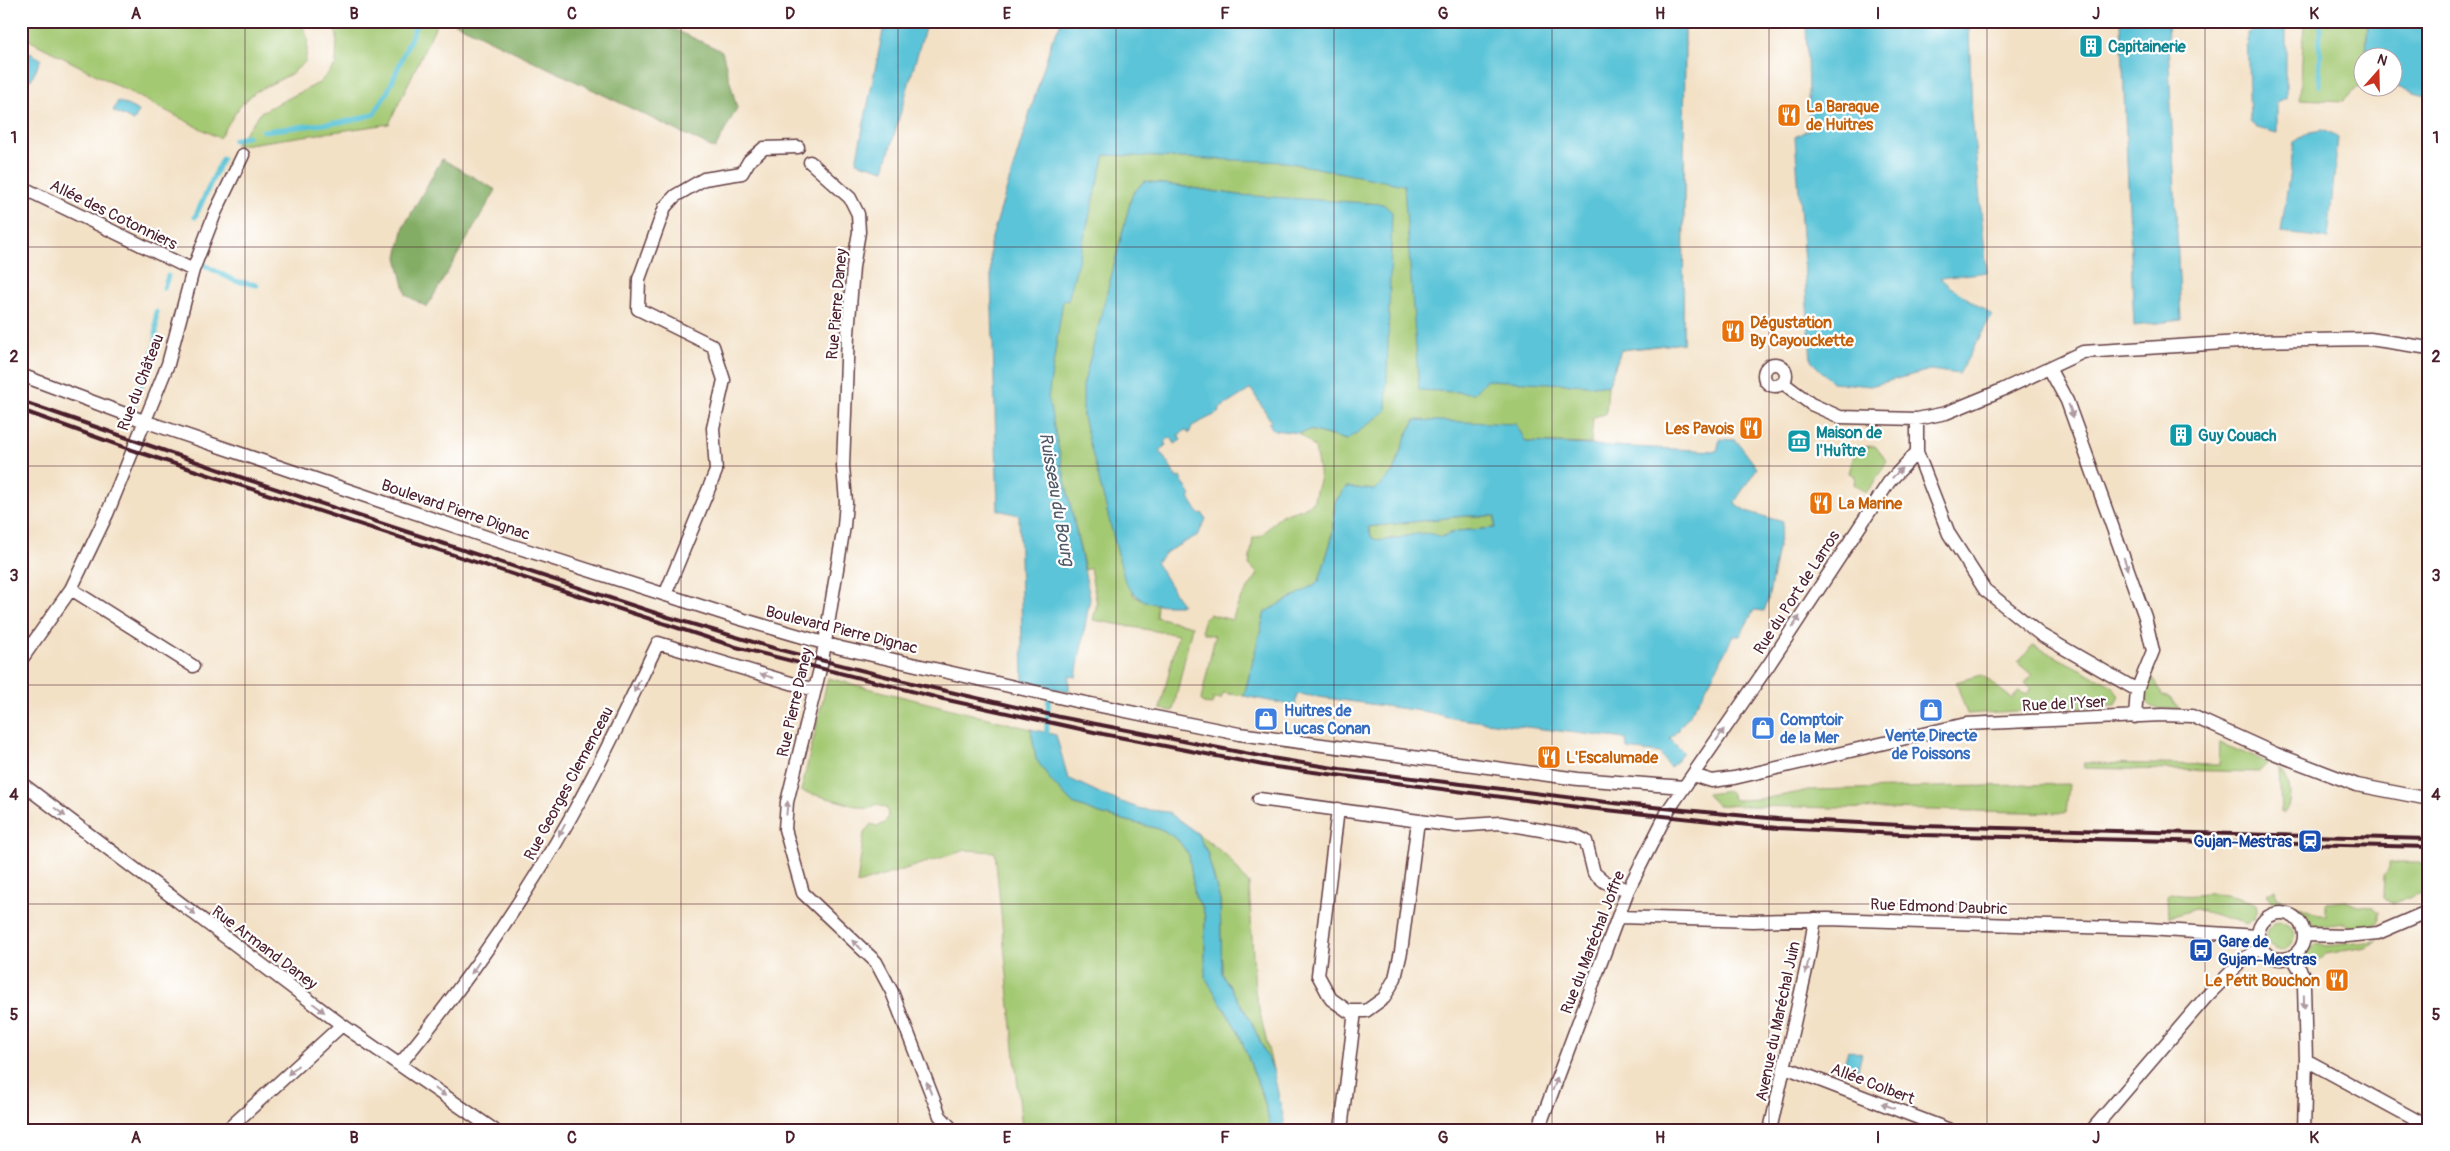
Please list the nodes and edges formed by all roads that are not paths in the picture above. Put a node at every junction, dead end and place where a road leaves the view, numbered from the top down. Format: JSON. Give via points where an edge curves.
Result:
{"nodes":[{"id":1,"x":798,"y":147,"type":"dead end"},
{"id":2,"x":243,"y":155,"type":"dead end"},
{"id":3,"x":810,"y":162,"type":"dead end"},
{"id":4,"x":21,"y":187,"type":"edge"},
{"id":5,"x":193,"y":270,"type":"junction"},
{"id":6,"x":2429,"y":348,"type":"edge"},
{"id":7,"x":2049,"y":368,"type":"junction"},
{"id":8,"x":21,"y":375,"type":"edge"},
{"id":9,"x":1783,"y":383,"type":"dead end"},
{"id":10,"x":1917,"y":419,"type":"junction"},
{"id":11,"x":144,"y":421,"type":"junction"},
{"id":12,"x":1917,"y":452,"type":"junction"},
{"id":13,"x":70,"y":590,"type":"junction"},
{"id":14,"x":665,"y":595,"type":"junction"},
{"id":15,"x":824,"y":644,"type":"junction"},
{"id":16,"x":21,"y":660,"type":"edge"},
{"id":17,"x":193,"y":666,"type":"dead end"},
{"id":18,"x":814,"y":690,"type":"junction"},
{"id":19,"x":2137,"y":690,"type":"junction"},
{"id":20,"x":2135,"y":716,"type":"junction"},
{"id":21,"x":1693,"y":775,"type":"junction"},
{"id":22,"x":21,"y":783,"type":"edge"},
{"id":23,"x":1684,"y":787,"type":"junction"},
{"id":24,"x":1259,"y":799,"type":"dead end"},
{"id":25,"x":2429,"y":799,"type":"edge"},
{"id":26,"x":1338,"y":809,"type":"junction"},
{"id":27,"x":1418,"y":821,"type":"junction"},
{"id":28,"x":1628,"y":890,"type":"junction"},
{"id":29,"x":2429,"y":911,"type":"edge"},
{"id":30,"x":1619,"y":917,"type":"junction"},
{"id":31,"x":1815,"y":919,"type":"junction"},
{"id":32,"x":2304,"y":935,"type":"junction"},
{"id":33,"x":2259,"y":941,"type":"junction"},
{"id":34,"x":2292,"y":956,"type":"junction"},
{"id":35,"x":1355,"y":1011,"type":"junction"},
{"id":36,"x":342,"y":1025,"type":"junction"},
{"id":37,"x":2306,"y":1060,"type":"junction"},
{"id":38,"x":400,"y":1064,"type":"junction"},
{"id":39,"x":1785,"y":1067,"type":"junction"},
{"id":40,"x":2429,"y":1127,"type":"edge"},
{"id":41,"x":228,"y":1130,"type":"edge"},
{"id":42,"x":494,"y":1130,"type":"edge"},
{"id":43,"x":953,"y":1130,"type":"edge"},
{"id":44,"x":1341,"y":1130,"type":"edge"},
{"id":45,"x":1538,"y":1130,"type":"edge"},
{"id":46,"x":1770,"y":1130,"type":"edge"},
{"id":47,"x":1950,"y":1130,"type":"edge"},
{"id":48,"x":2092,"y":1130,"type":"edge"},
{"id":49,"x":2304,"y":1130,"type":"edge"}],
"edges":[{"from":1,"to":14,"type":"street","via":[[764,148],[749,161],[742,174],[704,179],[675,196],[665,207],[638,279],[638,309],[713,346],[724,380],[714,428],[716,471]]},
{"from":2,"to":5,"type":"street","name":"Rue du Château","via":[[214,213]]},
{"from":3,"to":15,"type":"street","name":"Rue Pierre Daney","via":[[850,198],[860,220],[848,334],[843,466],[846,502],[838,572]]},
{"from":4,"to":5,"type":"street","name":"Allée des Cotonniers"},
{"from":5,"to":11,"type":"street","name":"Rue du Château","via":[[168,364]]},
{"from":6,"to":7,"type":"street","via":[[2370,339],[2245,342],[2083,352]]},
{"from":7,"to":10,"type":"street","via":[[1946,413]]},
{"from":7,"to":19,"type":"street","one_way":true,"via":[[2067,401],[2145,617],[2153,651]]},
{"from":8,"to":11,"type":"street","name":"Boulevard Pierre Dignac"},
{"from":9,"to":10,"type":"street","via":[[1811,404],[1840,417]]},
{"from":10,"to":12,"type":"street"},
{"from":11,"to":13,"type":"street","name":"Rue du Château","via":[[107,514]]},
{"from":11,"to":14,"type":"street","name":"Boulevard Pierre Dignac"},
{"from":12,"to":19,"type":"street","via":[[1949,534],[1986,590],[2040,635]]},
{"from":21,"to":12,"type":"street","name":"Rue du Port de Larros","one_way":true,"via":[[1883,490]]},
{"from":13,"to":16,"type":"street","name":"Rue du Château"},
{"from":13,"to":17,"type":"street"},
{"from":14,"to":15,"type":"street","name":"Boulevard Pierre Dignac"},
{"from":15,"to":18,"type":"street","name":"Rue Pierre Daney"},
{"from":15,"to":23,"type":"street","name":"Boulevard Pierre Dignac","via":[[1239,734],[1578,780]]},
{"from":18,"to":38,"type":"street","name":"Rue Georges Clemenceau","one_way":true,"via":[[658,643],[608,745],[544,863],[463,985]]},
{"from":43,"to":18,"type":"street","name":"Rue Pierre Daney","one_way":true,"via":[[940,1116],[892,992],[876,962],[803,893],[785,829],[787,802]]},
{"from":19,"to":20,"type":"street"},
{"from":20,"to":21,"type":"street","name":"Rue de l'Yser","via":[[1966,724],[1734,778],[1712,781]]},
{"from":20,"to":25,"type":"street","name":"Rue de l'Yser","via":[[2192,716],[2340,780]]},
{"from":21,"to":23,"type":"street","name":"Rue du Maréchal Joffre"},
{"from":22,"to":36,"type":"street","name":"Rue Armand Daney","one_way":true},
{"from":23,"to":28,"type":"street","name":"Rue du Maréchal Joffre","via":[[1669,809]]},
{"from":24,"to":26,"type":"street"},
{"from":26,"to":27,"type":"street"},
{"from":26,"to":35,"type":"street","via":[[1318,976],[1331,999],[1348,1011]]},
{"from":27,"to":28,"type":"street","via":[[1456,826],[1500,823],[1576,836],[1586,841],[1594,873],[1605,882]]},
{"from":27,"to":35,"type":"street","via":[[1395,978],[1384,998],[1366,1011]]},
{"from":28,"to":30,"type":"street","name":"Rue du Maréchal Joffre"},
{"from":29,"to":32,"type":"street","via":[[2378,932],[2346,936]]},
{"from":30,"to":31,"type":"street","name":"Rue Edmond Daubric","via":[[1753,921]]},
{"from":45,"to":30,"type":"street","name":"Rue du Maréchal Joffre","one_way":true},
{"from":31,"to":33,"type":"street","name":"Rue Edmond Daubric","via":[[2148,929]]},
{"from":31,"to":39,"type":"street","name":"Avenue du Maréchal Juin","one_way":true},
{"from":32,"to":33,"type":"street","via":[[2300,923],[2290,915],[2277,913],[2261,924]]},
{"from":32,"to":34,"type":"street","via":[[2301,947]]},
{"from":33,"to":34,"type":"street","name":"Rue Edmond Daubric","via":[[2271,957]]},
{"from":33,"to":48,"type":"street","via":[[2206,997]]},
{"from":34,"to":37,"type":"street","one_way":true,"via":[[2303,976]]},
{"from":35,"to":44,"type":"street"},
{"from":36,"to":38,"type":"street","name":"Rue Armand Daney"},
{"from":36,"to":41,"type":"street","one_way":true},
{"from":37,"to":40,"type":"street"},
{"from":37,"to":49,"type":"street"},
{"from":38,"to":42,"type":"street","name":"Rue Armand Daney","one_way":true},
{"from":39,"to":46,"type":"street","name":"Avenue du Maréchal Juin"},
{"from":47,"to":39,"type":"street","name":"Allée Colbert","one_way":true}]}
